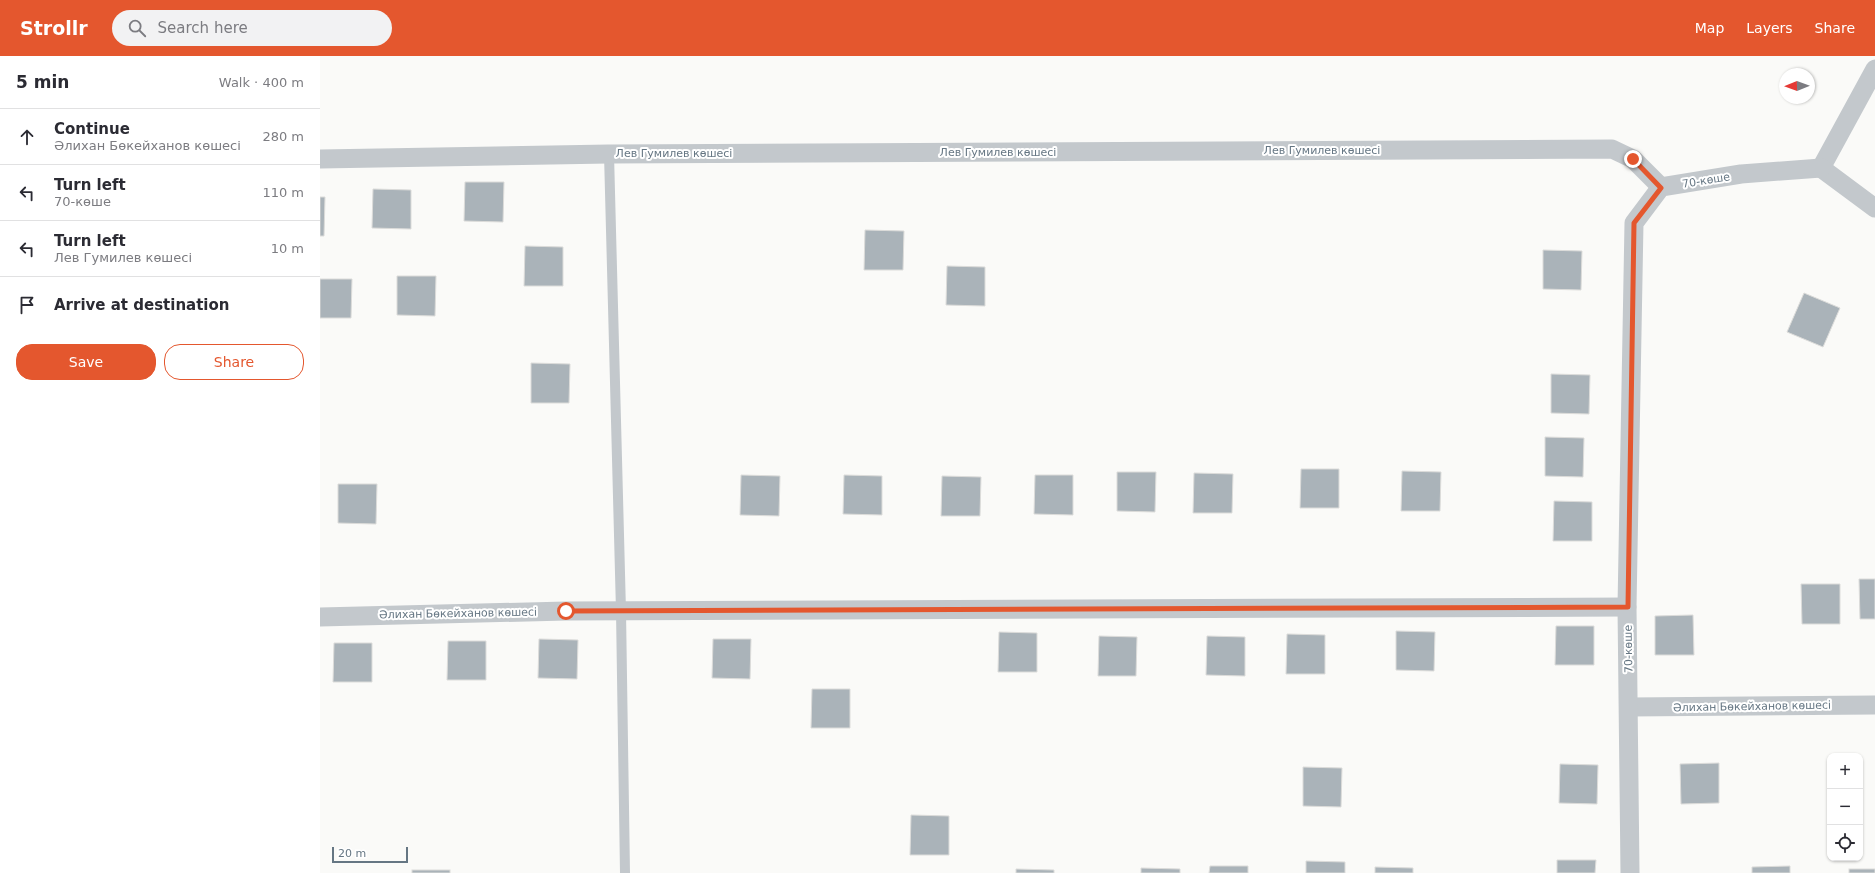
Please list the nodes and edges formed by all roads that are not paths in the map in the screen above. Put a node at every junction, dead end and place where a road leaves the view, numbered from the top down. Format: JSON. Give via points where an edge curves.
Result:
{"nodes":[{"id":1,"x":1875,"y":69,"type":"edge"},
{"id":2,"x":609,"y":154,"type":"junction"},
{"id":3,"x":320,"y":159,"type":"edge"},
{"id":4,"x":1821,"y":168,"type":"junction"},
{"id":5,"x":1661,"y":188,"type":"junction"},
{"id":6,"x":1875,"y":208,"type":"edge"},
{"id":7,"x":1628,"y":607,"type":"junction"},
{"id":8,"x":622,"y":611,"type":"junction"},
{"id":9,"x":320,"y":617,"type":"edge"},
{"id":10,"x":1875,"y":704,"type":"edge"},
{"id":11,"x":1629,"y":707,"type":"junction"},
{"id":12,"x":625,"y":873,"type":"edge"},
{"id":13,"x":1630,"y":873,"type":"edge"}],
"edges":[{"from":1,"to":4,"type":"street"},
{"from":2,"to":3,"type":"street","name":"Лев Гумилев көшесі"},
{"from":2,"to":5,"type":"street","name":"Лев Гумилев көшесі","via":[[1612,149],[1633,159]]},
{"from":2,"to":8,"type":"lane"},
{"from":4,"to":5,"type":"street","name":"70-көше","via":[[1741,174]]},
{"from":4,"to":6,"type":"street"},
{"from":5,"to":7,"type":"street","name":"70-көше","via":[[1634,223]]},
{"from":7,"to":8,"type":"street","name":"Әлихан Бөкейханов көшесі"},
{"from":7,"to":11,"type":"street","name":"70-көше"},
{"from":8,"to":9,"type":"street","name":"Әлихан Бөкейханов көшесі"},
{"from":8,"to":12,"type":"lane"},
{"from":10,"to":11,"type":"street","name":"Әлихан Бөкейханов көшесі"},
{"from":11,"to":13,"type":"street","name":"70-көше"}]}
